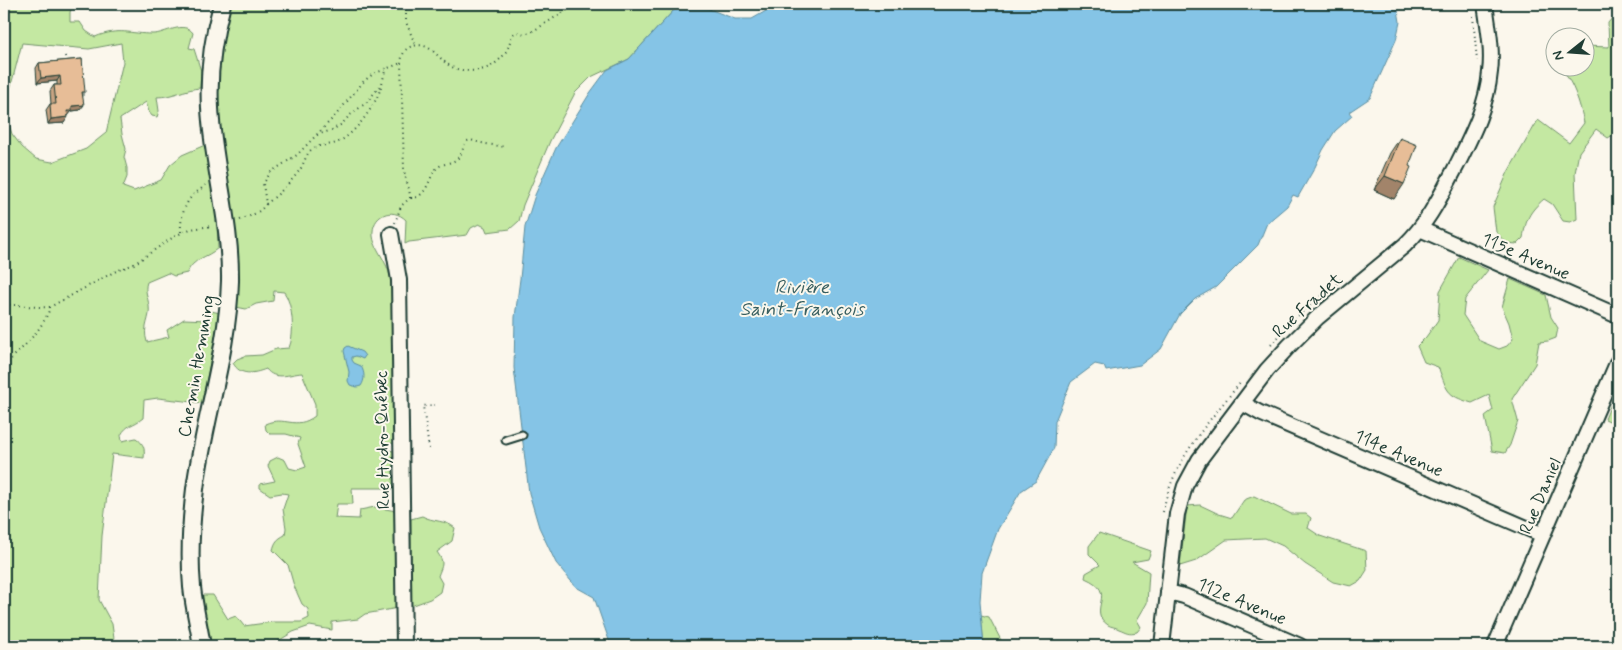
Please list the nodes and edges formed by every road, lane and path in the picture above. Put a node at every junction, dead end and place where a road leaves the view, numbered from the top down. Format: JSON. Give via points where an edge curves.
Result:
{"nodes":[{"id":1,"x":222,"y":4,"type":"edge"},
{"id":2,"x":406,"y":4,"type":"edge"},
{"id":3,"x":577,"y":4,"type":"edge"},
{"id":4,"x":1485,"y":4,"type":"edge"},
{"id":5,"x":1472,"y":13,"type":"dead end"},
{"id":6,"x":415,"y":46,"type":"junction"},
{"id":7,"x":65,"y":56,"type":"dead end"},
{"id":8,"x":401,"y":63,"type":"junction"},
{"id":9,"x":67,"y":65,"type":"edge"},
{"id":10,"x":1477,"y":67,"type":"dead end"},
{"id":11,"x":386,"y":68,"type":"junction"},
{"id":12,"x":382,"y":84,"type":"junction"},
{"id":13,"x":316,"y":135,"type":"junction"},
{"id":14,"x":505,"y":147,"type":"dead end"},
{"id":15,"x":216,"y":160,"type":"junction"},
{"id":16,"x":410,"y":198,"type":"junction"},
{"id":17,"x":266,"y":204,"type":"junction"},
{"id":18,"x":226,"y":226,"type":"junction"},
{"id":19,"x":1420,"y":229,"type":"junction"},
{"id":20,"x":181,"y":233,"type":"junction"},
{"id":21,"x":391,"y":234,"type":"joint"},
{"id":22,"x":1345,"y":277,"type":"dead end"},
{"id":23,"x":4,"y":306,"type":"edge"},
{"id":24,"x":50,"y":307,"type":"junction"},
{"id":25,"x":1618,"y":316,"type":"edge"},
{"id":26,"x":1271,"y":345,"type":"dead end"},
{"id":27,"x":1618,"y":361,"type":"edge"},
{"id":28,"x":4,"y":366,"type":"edge"},
{"id":29,"x":1241,"y":381,"type":"dead end"},
{"id":30,"x":1242,"y":403,"type":"junction"},
{"id":31,"x":435,"y":405,"type":"dead end"},
{"id":32,"x":522,"y":435,"type":"dead end"},
{"id":33,"x":506,"y":440,"type":"dead end"},
{"id":34,"x":429,"y":449,"type":"dead end"},
{"id":35,"x":1166,"y":499,"type":"dead end"},
{"id":36,"x":1543,"y":535,"type":"junction"},
{"id":37,"x":1168,"y":592,"type":"junction"},
{"id":38,"x":202,"y":646,"type":"edge"},
{"id":39,"x":404,"y":646,"type":"edge"},
{"id":40,"x":1162,"y":646,"type":"edge"},
{"id":41,"x":1300,"y":646,"type":"edge"},
{"id":42,"x":1495,"y":646,"type":"edge"}],
"edges":[{"from":1,"to":15,"type":"street","name":"Chemin Hemming","via":[[210,75]]},
{"from":2,"to":6,"type":"path","via":[[406,22]]},
{"from":3,"to":6,"type":"path","via":[[533,31],[513,34],[505,54],[488,68],[453,68],[430,48]]},
{"from":4,"to":19,"type":"street","name":"Rue Fradet","via":[[1491,54],[1485,102],[1448,181]]},
{"from":5,"to":10,"type":"path"},
{"from":6,"to":8,"type":"path","via":[[404,51]]},
{"from":7,"to":9,"type":"path"},
{"from":8,"to":11,"type":"path"},
{"from":8,"to":16,"type":"path","via":[[404,170]]},
{"from":11,"to":12,"type":"path"},
{"from":11,"to":13,"type":"path","via":[[364,81]]},
{"from":12,"to":13,"type":"path","via":[[342,124]]},
{"from":12,"to":17,"type":"path","via":[[375,102],[351,132],[336,143],[314,147],[300,170]]},
{"from":13,"to":17,"type":"path","via":[[297,155],[266,178],[263,184]]},
{"from":14,"to":16,"type":"path","via":[[472,140],[467,142],[456,160],[436,169],[420,196]]},
{"from":15,"to":18,"type":"street","name":"Chemin Hemming"},
{"from":15,"to":20,"type":"path","via":[[204,187],[189,200],[183,214]]},
{"from":16,"to":21,"type":"path","via":[[401,206]]},
{"from":17,"to":18,"type":"path","via":[[259,212]]},
{"from":18,"to":20,"type":"path","via":[[200,226]]},
{"from":18,"to":38,"type":"street","name":"Chemin Hemming","via":[[230,264],[227,316],[191,527],[192,586]]},
{"from":19,"to":25,"type":"street","name":"115e Avenue"},
{"from":19,"to":30,"type":"street","name":"Rue Fradet","via":[[1406,245],[1304,331],[1272,364]]},
{"from":20,"to":24,"type":"path","via":[[134,264]]},
{"from":21,"to":39,"type":"street","name":"Rue Hydro-Québec","via":[[399,280]]},
{"from":22,"to":26,"type":"path","name":"Rue Fradet","via":[[1298,316]]},
{"from":23,"to":24,"type":"path"},
{"from":24,"to":28,"type":"path","via":[[46,318],[29,340]]},
{"from":27,"to":36,"type":"street","name":"Rue Daniel"},
{"from":29,"to":35,"type":"path","via":[[1191,446]]},
{"from":30,"to":36,"type":"street","name":"114e Avenue","via":[[1260,414]]},
{"from":30,"to":37,"type":"street","name":"Rue Fradet","via":[[1204,452],[1185,486],[1176,521]]},
{"from":31,"to":34,"type":"path","via":[[423,406]]},
{"from":32,"to":33,"type":"lane"},
{"from":36,"to":42,"type":"street","name":"Rue Daniel"},
{"from":37,"to":40,"type":"street","name":"Rue Fradet"},
{"from":37,"to":41,"type":"street","name":"112e Avenue"}]}
